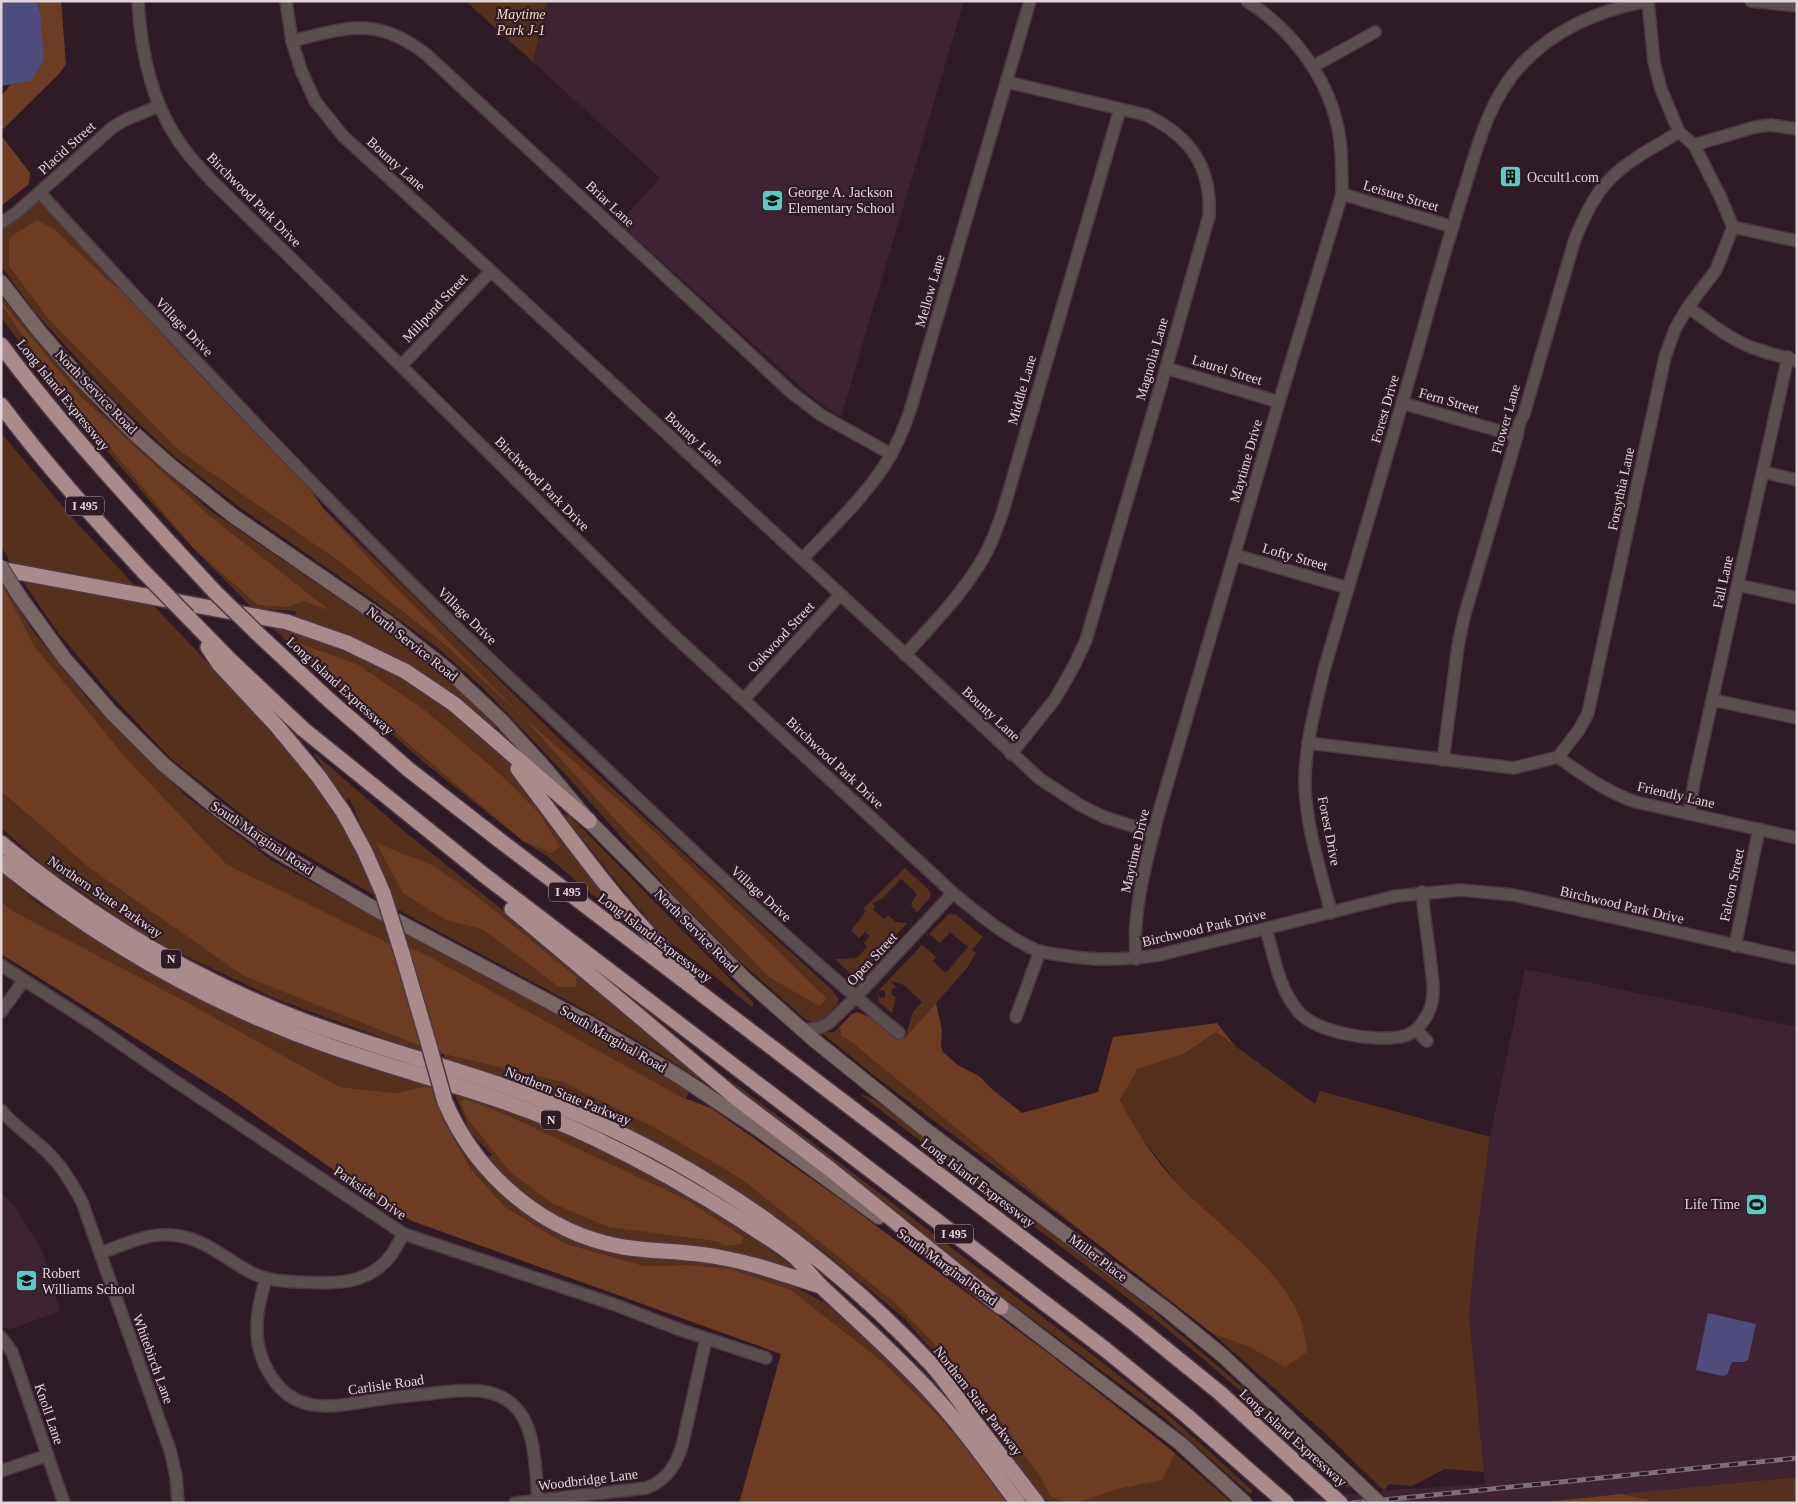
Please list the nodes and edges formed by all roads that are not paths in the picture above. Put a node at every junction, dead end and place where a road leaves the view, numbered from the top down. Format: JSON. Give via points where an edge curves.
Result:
{"nodes":[{"id":1,"x":138,"y":1,"type":"edge"},
{"id":2,"x":286,"y":1,"type":"edge"},
{"id":3,"x":1030,"y":1,"type":"edge"},
{"id":4,"x":1246,"y":1,"type":"edge"},
{"id":5,"x":1648,"y":1,"type":"edge"},
{"id":6,"x":1751,"y":1,"type":"edge"},
{"id":7,"x":1797,"y":5,"type":"edge"},
{"id":8,"x":1375,"y":32,"type":"dead end"},
{"id":9,"x":292,"y":41,"type":"junction"},
{"id":10,"x":1314,"y":66,"type":"junction"},
{"id":11,"x":1007,"y":82,"type":"junction"},
{"id":12,"x":159,"y":106,"type":"junction"},
{"id":13,"x":1120,"y":109,"type":"junction"},
{"id":14,"x":1797,"y":129,"type":"edge"},
{"id":15,"x":1680,"y":132,"type":"junction"},
{"id":16,"x":1694,"y":145,"type":"junction"},
{"id":17,"x":40,"y":193,"type":"junction"},
{"id":18,"x":1342,"y":194,"type":"junction"},
{"id":19,"x":1,"y":223,"type":"edge"},
{"id":20,"x":1452,"y":227,"type":"junction"},
{"id":21,"x":1732,"y":227,"type":"junction"},
{"id":22,"x":1797,"y":242,"type":"edge"},
{"id":23,"x":491,"y":271,"type":"junction"},
{"id":24,"x":1,"y":282,"type":"edge"},
{"id":25,"x":1688,"y":307,"type":"junction"},
{"id":26,"x":1,"y":344,"type":"edge"},
{"id":27,"x":1792,"y":359,"type":"edge"},
{"id":28,"x":401,"y":366,"type":"junction"},
{"id":29,"x":1166,"y":368,"type":"junction"},
{"id":30,"x":1279,"y":402,"type":"junction"},
{"id":31,"x":1402,"y":403,"type":"junction"},
{"id":32,"x":1,"y":405,"type":"edge"},
{"id":33,"x":1517,"y":436,"type":"junction"},
{"id":34,"x":891,"y":454,"type":"junction"},
{"id":35,"x":1762,"y":472,"type":"junction"},
{"id":36,"x":1797,"y":480,"type":"edge"},
{"id":37,"x":1235,"y":555,"type":"junction"},
{"id":38,"x":802,"y":559,"type":"junction"},
{"id":39,"x":1,"y":568,"type":"edge"},
{"id":40,"x":1738,"y":585,"type":"junction"},
{"id":41,"x":1348,"y":588,"type":"junction"},
{"id":42,"x":840,"y":595,"type":"junction"},
{"id":43,"x":1797,"y":598,"type":"edge"},
{"id":44,"x":905,"y":655,"type":"junction"},
{"id":45,"x":224,"y":662,"type":"junction"},
{"id":46,"x":744,"y":699,"type":"junction"},
{"id":47,"x":1713,"y":700,"type":"junction"},
{"id":48,"x":1797,"y":718,"type":"edge"},
{"id":49,"x":1308,"y":743,"type":"junction"},
{"id":50,"x":499,"y":745,"type":"junction"},
{"id":51,"x":1011,"y":754,"type":"junction"},
{"id":52,"x":1558,"y":758,"type":"junction"},
{"id":53,"x":1443,"y":760,"type":"junction"},
{"id":54,"x":1689,"y":814,"type":"junction"},
{"id":55,"x":589,"y":821,"type":"junction"},
{"id":56,"x":1759,"y":830,"type":"junction"},
{"id":57,"x":1154,"y":833,"type":"junction"},
{"id":58,"x":1797,"y":838,"type":"edge"},
{"id":59,"x":1,"y":843,"type":"edge"},
{"id":60,"x":1,"y":862,"type":"edge"},
{"id":61,"x":484,"y":875,"type":"junction"},
{"id":62,"x":1422,"y":892,"type":"junction"},
{"id":63,"x":954,"y":893,"type":"junction"},
{"id":64,"x":1331,"y":913,"type":"junction"},
{"id":65,"x":1266,"y":929,"type":"junction"},
{"id":66,"x":1735,"y":946,"type":"junction"},
{"id":67,"x":1040,"y":951,"type":"junction"},
{"id":68,"x":1136,"y":958,"type":"junction"},
{"id":69,"x":1797,"y":959,"type":"edge"},
{"id":70,"x":1,"y":965,"type":"edge"},
{"id":71,"x":24,"y":980,"type":"junction"},
{"id":72,"x":856,"y":997,"type":"junction"},
{"id":73,"x":1,"y":1012,"type":"edge"},
{"id":74,"x":1016,"y":1016,"type":"dead end"},
{"id":75,"x":803,"y":1030,"type":"junction"},
{"id":76,"x":1416,"y":1030,"type":"junction"},
{"id":77,"x":899,"y":1034,"type":"dead end"},
{"id":78,"x":1426,"y":1042,"type":"dead end"},
{"id":79,"x":772,"y":1047,"type":"junction"},
{"id":80,"x":1,"y":1110,"type":"edge"},
{"id":81,"x":404,"y":1234,"type":"junction"},
{"id":82,"x":101,"y":1253,"type":"junction"},
{"id":83,"x":266,"y":1280,"type":"junction"},
{"id":84,"x":821,"y":1286,"type":"junction"},
{"id":85,"x":1001,"y":1307,"type":"junction"},
{"id":86,"x":1,"y":1337,"type":"edge"},
{"id":87,"x":706,"y":1338,"type":"junction"},
{"id":88,"x":766,"y":1358,"type":"dead end"},
{"id":89,"x":48,"y":1455,"type":"junction"},
{"id":90,"x":1,"y":1471,"type":"edge"},
{"id":91,"x":538,"y":1500,"type":"junction"},
{"id":92,"x":64,"y":1503,"type":"edge"},
{"id":93,"x":178,"y":1503,"type":"edge"},
{"id":94,"x":515,"y":1503,"type":"edge"},
{"id":95,"x":1018,"y":1503,"type":"edge"},
{"id":96,"x":1037,"y":1503,"type":"edge"},
{"id":97,"x":1245,"y":1503,"type":"edge"},
{"id":98,"x":1286,"y":1503,"type":"edge"},
{"id":99,"x":1340,"y":1503,"type":"edge"},
{"id":100,"x":1379,"y":1503,"type":"edge"}],
"edges":[{"from":1,"to":12,"type":"street","name":"Birchwood Park Drive","via":[[142,47]]},
{"from":2,"to":9,"type":"street","name":"Bounty Lane"},
{"from":3,"to":11,"type":"street","name":"Mellow Lane"},
{"from":4,"to":10,"type":"street","name":"Maytime Drive","via":[[1282,29]]},
{"from":5,"to":15,"type":"street","via":[[1654,62],[1661,89]]},
{"from":5,"to":20,"type":"street","name":"Forest Drive","via":[[1612,9],[1573,24],[1520,66],[1500,93],[1486,120]]},
{"from":6,"to":7,"type":"street"},
{"from":8,"to":10,"type":"street"},
{"from":9,"to":23,"type":"street","name":"Bounty Lane","via":[[315,101],[343,136]]},
{"from":9,"to":34,"type":"street","name":"Briar Lane","via":[[362,26],[389,32],[410,42],[792,393],[821,415]]},
{"from":10,"to":18,"type":"street","name":"Maytime Drive","via":[[1337,122]]},
{"from":11,"to":13,"type":"street","name":"Magnolia Lane"},
{"from":11,"to":34,"type":"street","name":"Mellow Lane","via":[[910,411]]},
{"from":12,"to":17,"type":"street","name":"Placid Street","via":[[113,127]]},
{"from":12,"to":28,"type":"street","name":"Birchwood Park Drive","via":[[187,153],[211,180]]},
{"from":13,"to":29,"type":"street","name":"Magnolia Lane","via":[[1146,115],[1177,133],[1197,157],[1208,184],[1209,216]]},
{"from":13,"to":44,"type":"street","name":"Middle Lane","via":[[992,541],[959,595]]},
{"from":14,"to":16,"type":"street","via":[[1771,125],[1755,127]]},
{"from":15,"to":16,"type":"street"},
{"from":15,"to":33,"type":"street","name":"Flower Lane","via":[[1634,159],[1611,178],[1584,217]]},
{"from":16,"to":21,"type":"street"},
{"from":17,"to":19,"type":"street","name":"Placid Street"},
{"from":17,"to":72,"type":"street","name":"Village Drive","via":[[142,305],[413,585],[713,871]]},
{"from":18,"to":20,"type":"street","name":"Leisure Street"},
{"from":18,"to":30,"type":"street","name":"Maytime Drive"},
{"from":20,"to":31,"type":"street","name":"Forest Drive"},
{"from":21,"to":22,"type":"street"},
{"from":21,"to":25,"type":"street","name":"Forsythia Lane","via":[[1716,270]]},
{"from":23,"to":28,"type":"street","name":"Millpond Street"},
{"from":23,"to":38,"type":"street","name":"Bounty Lane"},
{"from":24,"to":55,"type":"main road","name":"North Service Road","via":[[78,376],[136,435],[232,515],[386,621],[449,671],[507,727]]},
{"from":25,"to":27,"type":"street","via":[[1743,343]]},
{"from":25,"to":52,"type":"street","name":"Forsythia Lane","via":[[1675,329],[1665,357],[1588,713]]},
{"from":26,"to":79,"type":"highway","name":"Long Island Expressway","number":"I 495","bridge":true,"via":[[134,506],[215,592],[329,700],[408,769]]},
{"from":27,"to":35,"type":"street","name":"Fall Lane"},
{"from":28,"to":46,"type":"street","name":"Birchwood Park Drive","via":[[668,630]]},
{"from":29,"to":30,"type":"street","name":"Laurel Street"},
{"from":29,"to":51,"type":"street","name":"Magnolia Lane","via":[[1086,640],[1055,699]]},
{"from":30,"to":37,"type":"street","name":"Maytime Drive"},
{"from":31,"to":33,"type":"street","name":"Fern Street"},
{"from":31,"to":41,"type":"street","name":"Forest Drive"},
{"from":32,"to":45,"type":"highway","number":"I 495","bridge":true,"via":[[105,531],[188,617]]},
{"from":33,"to":53,"type":"street","name":"Flower Lane","via":[[1458,646]]},
{"from":34,"to":38,"type":"street","name":"Mellow Lane","via":[[873,481]]},
{"from":35,"to":36,"type":"street"},
{"from":35,"to":40,"type":"street","name":"Fall Lane"},
{"from":37,"to":41,"type":"street","name":"Lofty Street"},
{"from":37,"to":57,"type":"street","name":"Maytime Drive"},
{"from":38,"to":42,"type":"street","name":"Bounty Lane"},
{"from":39,"to":50,"type":"highway","via":[[287,622],[347,642],[405,671],[454,704]]},
{"from":39,"to":85,"type":"main road","name":"South Marginal Road","bridge":true,"via":[[65,659],[112,713],[163,764],[220,812],[275,850],[375,909],[580,1019],[680,1077],[761,1130]]},
{"from":40,"to":43,"type":"street"},
{"from":40,"to":47,"type":"street","name":"Fall Lane"},
{"from":41,"to":49,"type":"street","name":"Forest Drive"},
{"from":42,"to":44,"type":"street","name":"Bounty Lane"},
{"from":42,"to":46,"type":"street","name":"Oakwood Street"},
{"from":44,"to":51,"type":"street","name":"Bounty Lane"},
{"from":45,"to":61,"type":"highway","number":"I 495"},
{"from":45,"to":84,"type":"highway","bridge":true,"via":[[319,777],[365,852],[383,893],[445,1102],[474,1153],[506,1189],[540,1215],[570,1231],[602,1242],[717,1256]]},
{"from":46,"to":63,"type":"street","name":"Birchwood Park Drive"},
{"from":47,"to":48,"type":"street"},
{"from":47,"to":54,"type":"street","name":"Fall Lane"},
{"from":49,"to":53,"type":"street"},
{"from":49,"to":64,"type":"street","name":"Forest Drive","via":[[1307,808]]},
{"from":50,"to":55,"type":"highway"},
{"from":50,"to":79,"type":"highway","via":[[623,906],[680,965]]},
{"from":51,"to":57,"type":"street","name":"Bounty Lane","via":[[1040,779],[1080,805],[1104,817]]},
{"from":52,"to":53,"type":"street","via":[[1514,768]]},
{"from":52,"to":54,"type":"street","name":"Friendly Lane","via":[[1618,796]]},
{"from":54,"to":56,"type":"street","name":"Friendly Lane"},
{"from":55,"to":75,"type":"main road","name":"North Service Road","via":[[744,978]]},
{"from":56,"to":58,"type":"street","name":"Friendly Lane"},
{"from":56,"to":66,"type":"street","name":"Falcon Street"},
{"from":57,"to":68,"type":"street","name":"Maytime Drive","via":[[1136,916]]},
{"from":59,"to":96,"type":"highway","name":"Northern State Parkway","number":"N","via":[[111,924],[205,977],[303,1020],[576,1113],[651,1149],[740,1202],[838,1276],[932,1365]]},
{"from":60,"to":84,"type":"highway","name":"Northern State Parkway","number":"N","via":[[88,927],[224,1003],[333,1047],[525,1110],[592,1137],[673,1178],[794,1257]]},
{"from":61,"to":85,"type":"highway","via":[[506,904],[735,1097]]},
{"from":61,"to":98,"type":"highway","number":"I 495","via":[[1106,1350]]},
{"from":62,"to":64,"type":"street","name":"Birchwood Park Drive"},
{"from":62,"to":66,"type":"street","name":"Birchwood Park Drive","via":[[1461,890],[1514,895]]},
{"from":62,"to":76,"type":"street","via":[[1433,986],[1431,1005]]},
{"from":63,"to":67,"type":"street","name":"Birchwood Park Drive","via":[[988,922]]},
{"from":63,"to":72,"type":"street","name":"Open Street"},
{"from":64,"to":65,"type":"street","name":"Birchwood Park Drive"},
{"from":65,"to":68,"type":"street","name":"Birchwood Park Drive"},
{"from":65,"to":76,"type":"street","via":[[1286,996],[1298,1012],[1315,1024],[1335,1031],[1384,1039],[1406,1036]]},
{"from":66,"to":69,"type":"street","name":"Birchwood Park Drive"},
{"from":67,"to":68,"type":"street","name":"Birchwood Park Drive","via":[[1086,959]]},
{"from":67,"to":74,"type":"street"},
{"from":70,"to":71,"type":"street","name":"Parkside Drive"},
{"from":71,"to":73,"type":"street"},
{"from":71,"to":81,"type":"street","name":"Parkside Drive"},
{"from":72,"to":75,"type":"street","name":"Open Street","via":[[829,1023]]},
{"from":72,"to":77,"type":"street","name":"Village Drive"},
{"from":75,"to":100,"type":"main road","name":"Miller Place","bridge":true,"via":[[926,1130],[1222,1355]]},
{"from":76,"to":78,"type":"street"},
{"from":79,"to":99,"type":"highway","name":"Long Island Expressway","number":"I 495","via":[[1130,1320],[1220,1394]]},
{"from":80,"to":82,"type":"street","name":"Whitebirch Lane","via":[[50,1155],[69,1178],[82,1202]]},
{"from":81,"to":83,"type":"street","via":[[386,1260],[357,1279],[331,1284]]},
{"from":81,"to":87,"type":"street","name":"Parkside Drive"},
{"from":82,"to":83,"type":"street","via":[[134,1240],[171,1235],[194,1240]]},
{"from":82,"to":93,"type":"street","name":"Whitebirch Lane","via":[[170,1450]]},
{"from":83,"to":91,"type":"street","name":"Carlisle Road","via":[[258,1306],[256,1333],[262,1360],[271,1378],[291,1399],[323,1407],[338,1407],[461,1390],[494,1394],[511,1403],[528,1424]]},
{"from":84,"to":95,"type":"highway","name":"Northern State Parkway","number":"N","via":[[875,1335],[936,1398]]},
{"from":85,"to":97,"type":"main road","name":"South Marginal Road","via":[[1181,1444]]},
{"from":86,"to":89,"type":"street","name":"Knoll Lane","via":[[12,1352]]},
{"from":87,"to":88,"type":"street","name":"Parkside Drive"},
{"from":87,"to":91,"type":"street","name":"Woodbridge Lane","via":[[679,1458],[666,1477],[646,1488]]},
{"from":89,"to":90,"type":"street"},
{"from":89,"to":92,"type":"street","name":"Knoll Lane"},
{"from":91,"to":94,"type":"street","name":"Woodbridge Lane"}]}
